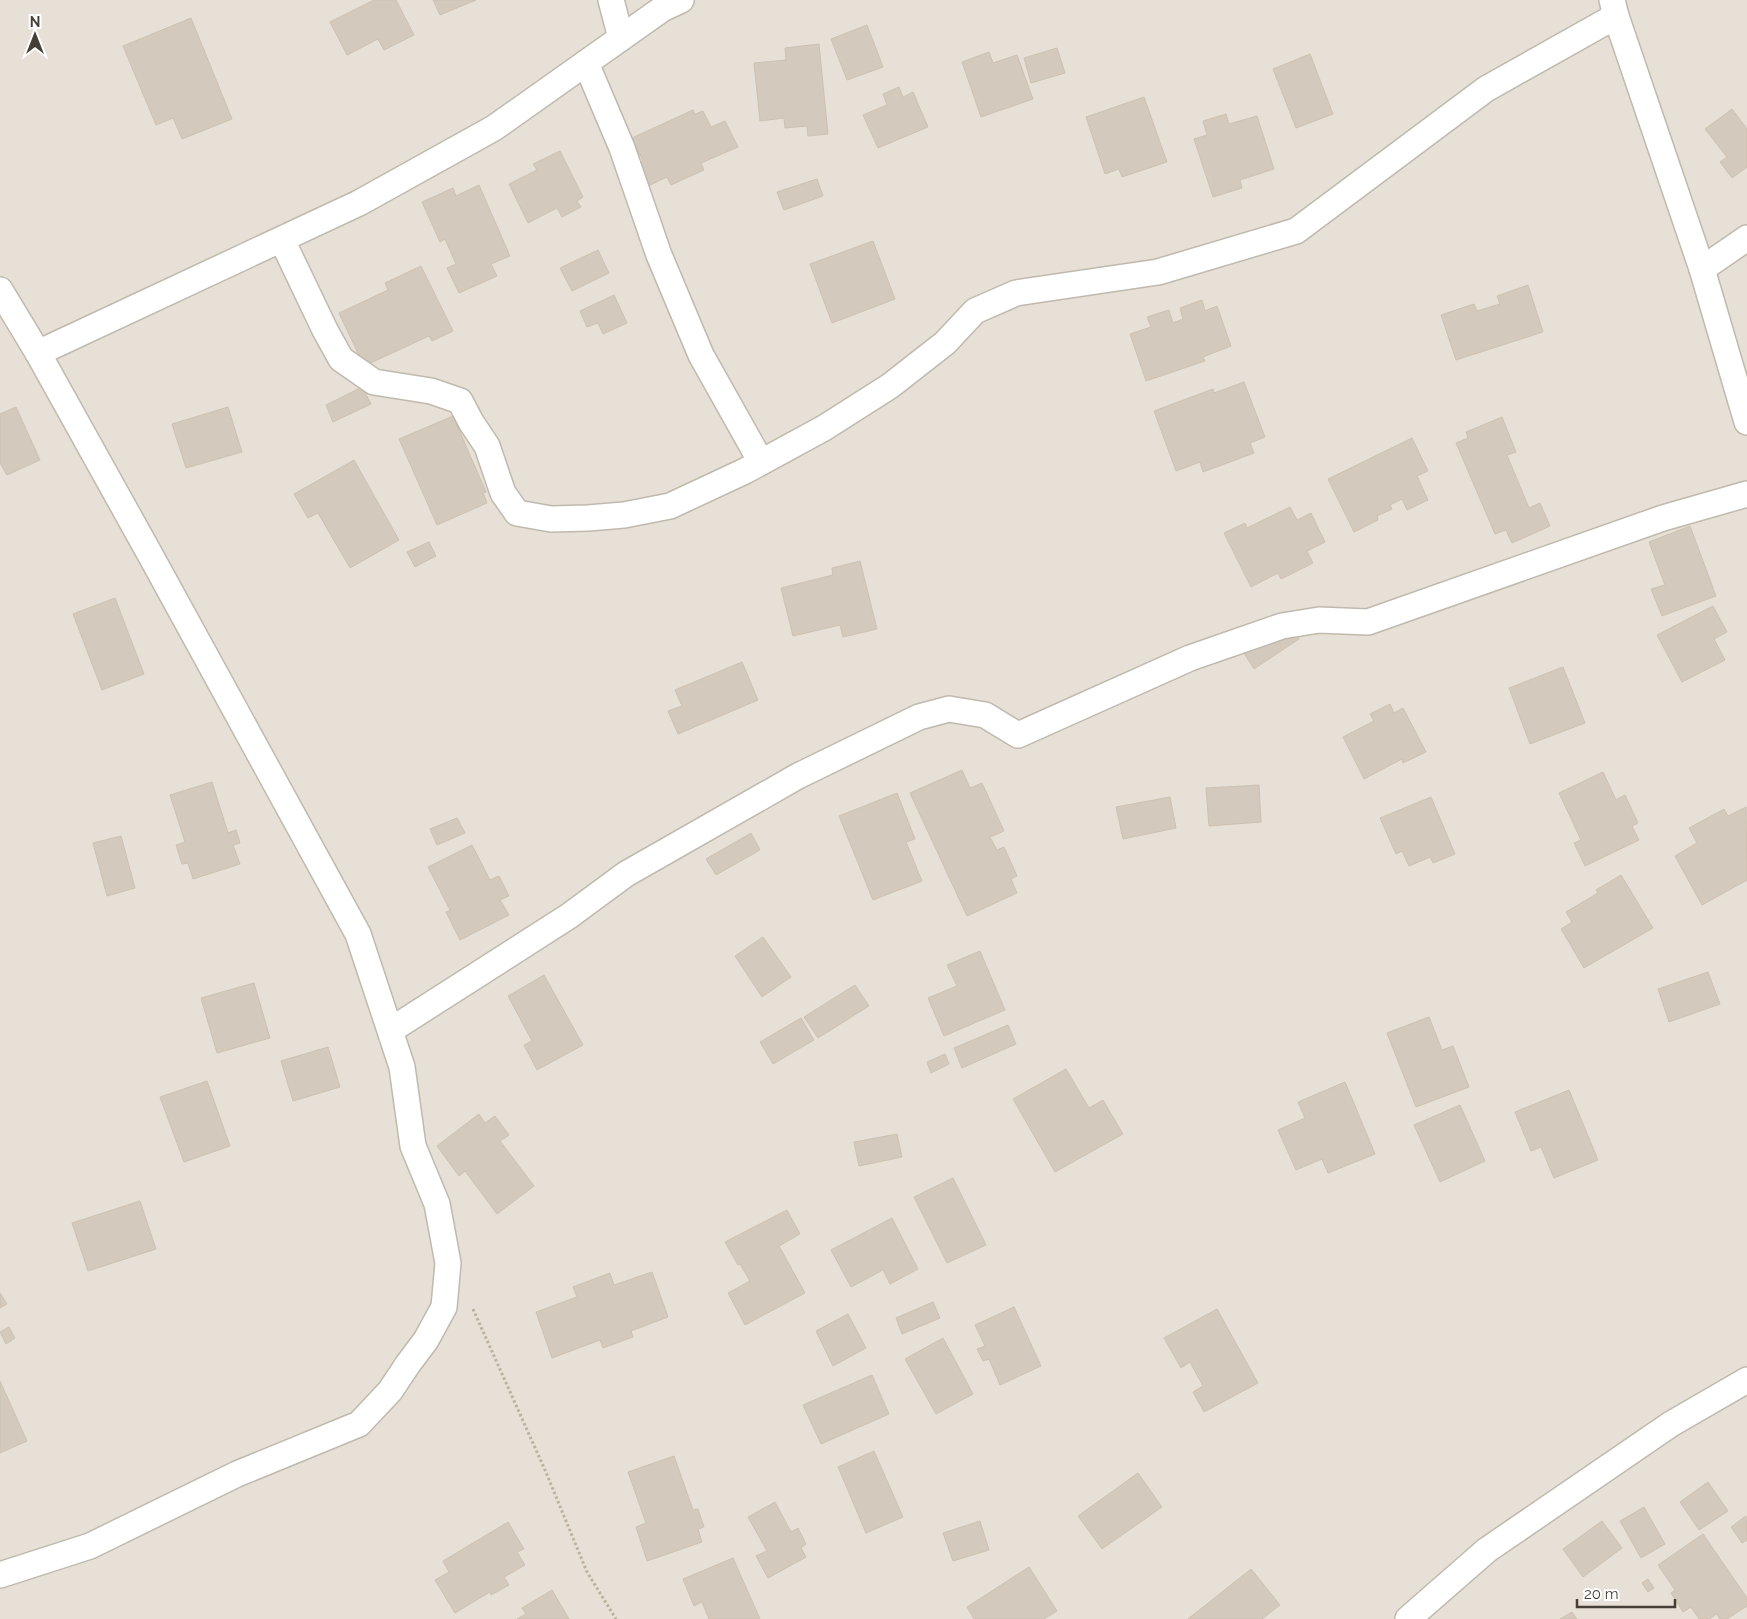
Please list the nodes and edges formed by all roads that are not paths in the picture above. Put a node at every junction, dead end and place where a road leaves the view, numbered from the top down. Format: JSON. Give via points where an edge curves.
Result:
{"nodes":[{"id":1,"x":611,"y":0,"type":"edge"},
{"id":2,"x":681,"y":0,"type":"edge"},
{"id":3,"x":1614,"y":8,"type":"edge"},
{"id":4,"x":621,"y":38,"type":"junction"},
{"id":5,"x":586,"y":63,"type":"junction"},
{"id":6,"x":1747,"y":238,"type":"edge"},
{"id":7,"x":282,"y":240,"type":"junction"},
{"id":8,"x":1702,"y":269,"type":"junction"},
{"id":9,"x":0,"y":290,"type":"edge"},
{"id":10,"x":38,"y":353,"type":"junction"},
{"id":11,"x":1747,"y":422,"type":"edge"},
{"id":12,"x":761,"y":462,"type":"junction"},
{"id":13,"x":1747,"y":494,"type":"edge"},
{"id":14,"x":391,"y":1030,"type":"junction"},
{"id":15,"x":1747,"y":1380,"type":"edge"},
{"id":16,"x":0,"y":1575,"type":"edge"},
{"id":17,"x":1408,"y":1619,"type":"edge"}],
"edges":[{"from":1,"to":4,"type":"street"},
{"from":2,"to":4,"type":"street","via":[[662,9]]},
{"from":3,"to":8,"type":"street"},
{"from":3,"to":12,"type":"street","via":[[1486,89],[1296,231],[1158,272],[1016,293],[975,311],[945,342],[890,386],[824,428]]},
{"from":4,"to":5,"type":"street"},
{"from":5,"to":7,"type":"street","via":[[494,128],[359,203]]},
{"from":5,"to":12,"type":"street","via":[[701,355]]},
{"from":6,"to":8,"type":"street"},
{"from":7,"to":10,"type":"street"},
{"from":7,"to":12,"type":"street","via":[[341,359],[374,382],[431,392],[460,401],[487,446],[503,493],[517,512],[551,519],[624,515],[670,506]]},
{"from":8,"to":11,"type":"street"},
{"from":9,"to":10,"type":"street"},
{"from":10,"to":14,"type":"street","via":[[358,934]]},
{"from":13,"to":14,"type":"street","via":[[1663,518],[1368,622],[1319,620],[1282,626],[1190,658],[1018,735],[985,715],[950,709],[919,717],[798,776],[626,874],[569,916]]},
{"from":14,"to":16,"type":"street","via":[[402,1067],[413,1146],[437,1204],[448,1263],[444,1306],[426,1340],[390,1391],[359,1424],[237,1474],[90,1546]]},
{"from":15,"to":17,"type":"street","via":[[1671,1424],[1487,1550]]}]}
